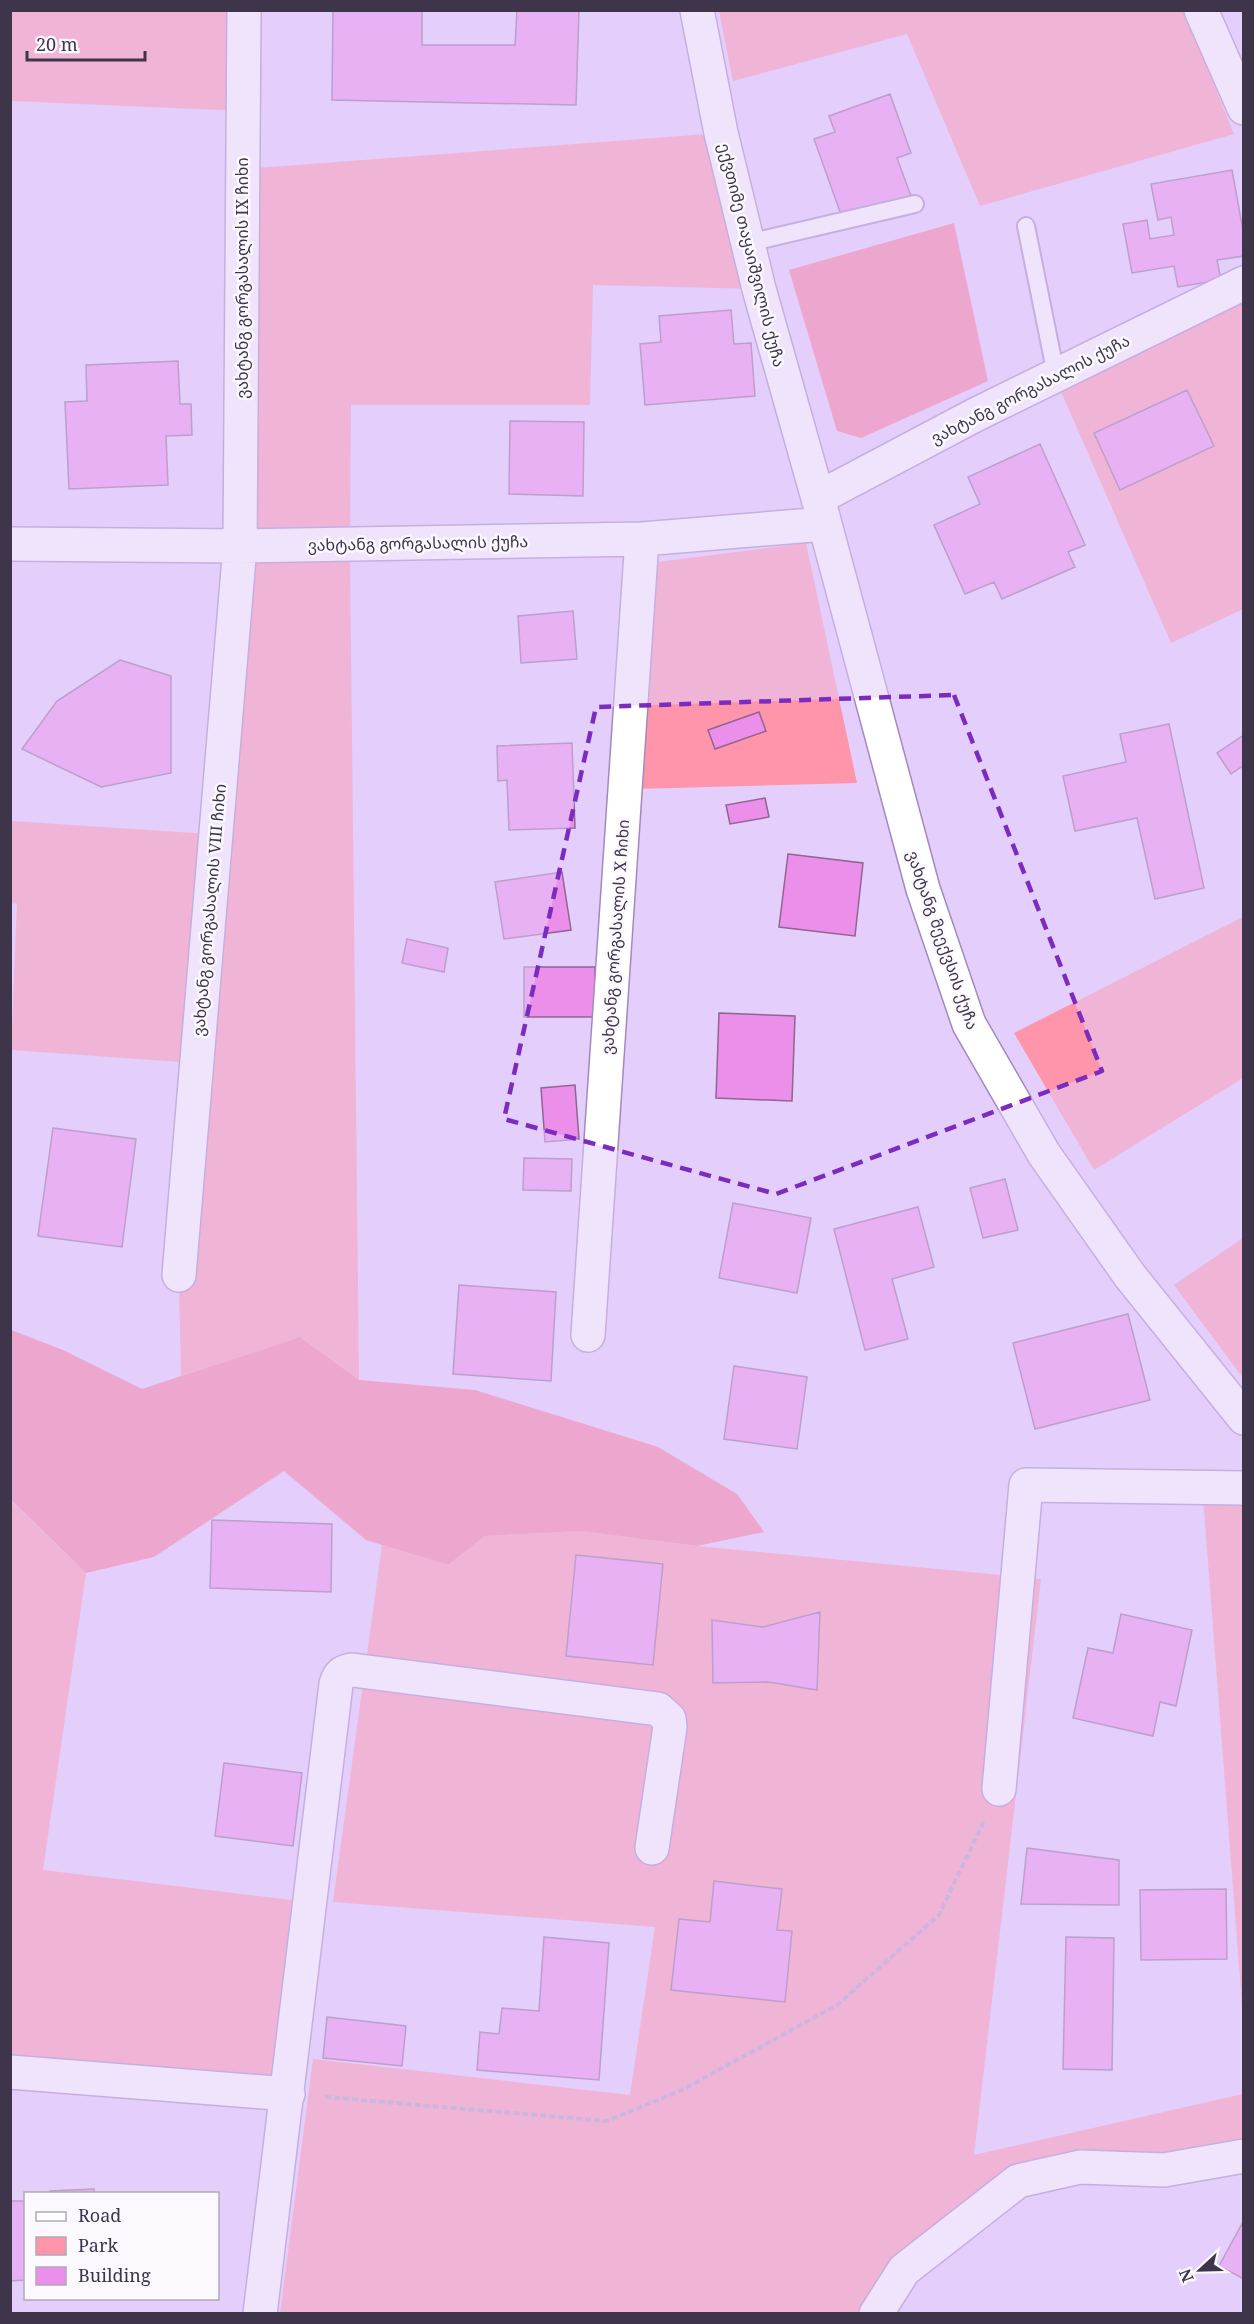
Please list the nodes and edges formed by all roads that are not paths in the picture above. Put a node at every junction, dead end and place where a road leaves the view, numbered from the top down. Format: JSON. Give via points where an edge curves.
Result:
{"nodes":[{"id":1,"x":244,"y":10,"type":"edge"},
{"id":2,"x":697,"y":10,"type":"edge"},
{"id":3,"x":1201,"y":10,"type":"edge"},
{"id":4,"x":1244,"y":108,"type":"edge"},
{"id":5,"x":915,"y":204,"type":"dead end"},
{"id":6,"x":1026,"y":226,"type":"dead end"},
{"id":7,"x":748,"y":243,"type":"junction"},
{"id":8,"x":1244,"y":284,"type":"edge"},
{"id":9,"x":1056,"y":375,"type":"junction"},
{"id":10,"x":821,"y":511,"type":"junction"},
{"id":11,"x":642,"y":539,"type":"junction"},
{"id":12,"x":10,"y":544,"type":"edge"},
{"id":13,"x":240,"y":546,"type":"junction"},
{"id":14,"x":179,"y":1275,"type":"dead end"},
{"id":15,"x":588,"y":1335,"type":"dead end"},
{"id":16,"x":1244,"y":1418,"type":"edge"},
{"id":17,"x":1244,"y":1488,"type":"edge"},
{"id":18,"x":999,"y":1789,"type":"road end"},
{"id":19,"x":652,"y":1848,"type":"dead end"},
{"id":20,"x":10,"y":2072,"type":"edge"},
{"id":21,"x":288,"y":2094,"type":"junction"},
{"id":22,"x":1244,"y":2156,"type":"edge"},
{"id":23,"x":260,"y":2313,"type":"edge"},
{"id":24,"x":876,"y":2313,"type":"edge"}],
"edges":[{"from":1,"to":13,"type":"street","name":"ვახტანგ გორგასალის IX ჩიხი"},
{"from":2,"to":7,"type":"street","name":"ექვთიმე თაყაიშვილის ქუჩა"},
{"from":3,"to":4,"type":"street"},
{"from":5,"to":7,"type":"lane"},
{"from":6,"to":9,"type":"lane"},
{"from":7,"to":10,"type":"street","name":"ექვთიმე თაყაიშვილის ქუჩა"},
{"from":8,"to":9,"type":"street","name":"ვახტანგ გორგასალის ქუჩა"},
{"from":9,"to":10,"type":"street","name":"ვახტანგ გორგასალის ქუჩა"},
{"from":10,"to":11,"type":"street","name":"ვახტანგ გორგასალის ქუჩა"},
{"from":10,"to":16,"type":"street","name":"ვახტანგ მეექვსის ქუჩა","via":[[923,889],[969,1024],[1044,1154],[1130,1276]]},
{"from":11,"to":13,"type":"street","name":"ვახტანგ გორგასალის ქუჩა"},
{"from":11,"to":15,"type":"street","name":"ვახტანგ გორგასალის X ჩიხი"},
{"from":12,"to":13,"type":"street","name":"ვახტანგ გორგასალის ქუჩა"},
{"from":13,"to":14,"type":"street","name":"ვახტანგ გორგასალის VIII ჩიხი"},
{"from":17,"to":18,"type":"street","via":[[1026,1485]]},
{"from":19,"to":21,"type":"street","via":[[670,1727],[669,1719],[658,1709],[343,1671],[336,1684]]},
{"from":20,"to":21,"type":"street"},
{"from":21,"to":23,"type":"street"},
{"from":22,"to":24,"type":"street","via":[[1164,2170],[1080,2167],[1018,2181],[904,2270]]}]}
